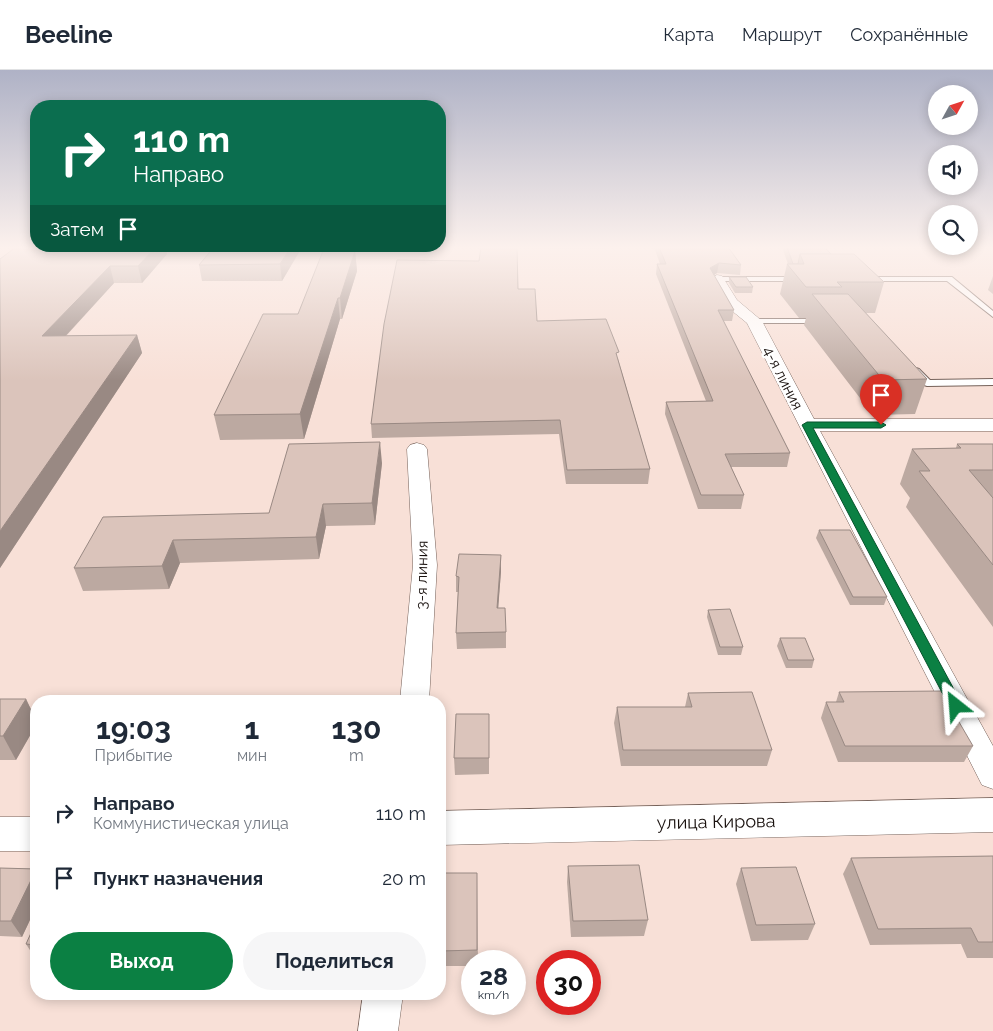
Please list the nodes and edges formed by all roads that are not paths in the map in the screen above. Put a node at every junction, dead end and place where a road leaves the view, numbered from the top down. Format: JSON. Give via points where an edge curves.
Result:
{"nodes":[{"id":1,"x":724,"y":292,"type":"edge"},
{"id":2,"x":964,"y":292,"type":"edge"},
{"id":3,"x":993,"y":315,"type":"edge"},
{"id":4,"x":754,"y":321,"type":"junction"},
{"id":5,"x":831,"y":321,"type":"edge"},
{"id":6,"x":908,"y":362,"type":"edge"},
{"id":7,"x":993,"y":382,"type":"edge"},
{"id":8,"x":807,"y":425,"type":"junction"},
{"id":9,"x":993,"y":425,"type":"edge"},
{"id":10,"x":417,"y":449,"type":"dead end"},
{"id":11,"x":414,"y":695,"type":"edge"},
{"id":12,"x":993,"y":776,"type":"edge"},
{"id":13,"x":993,"y":815,"type":"edge"},
{"id":14,"x":446,"y":828,"type":"edge"},
{"id":15,"x":0,"y":834,"type":"edge"},
{"id":16,"x":30,"y":834,"type":"edge"},
{"id":17,"x":382,"y":1000,"type":"edge"},
{"id":18,"x":378,"y":1031,"type":"edge"}],
"edges":[{"from":1,"to":4,"type":"street","name":"4-я линия","via":[[731,303]]},
{"from":2,"to":3,"type":"lane"},
{"from":4,"to":5,"type":"lane"},
{"from":4,"to":8,"type":"street","name":"4-я линия"},
{"from":6,"to":7,"type":"lane","via":[[927,383]]},
{"from":8,"to":9,"type":"street"},
{"from":8,"to":12,"type":"street","name":"4-я линия"},
{"from":10,"to":11,"type":"street","name":"3-я линия","via":[[425,565]]},
{"from":13,"to":14,"type":"street","name":"улица Кирова"},
{"from":15,"to":16,"type":"street"},
{"from":17,"to":18,"type":"street"}]}
